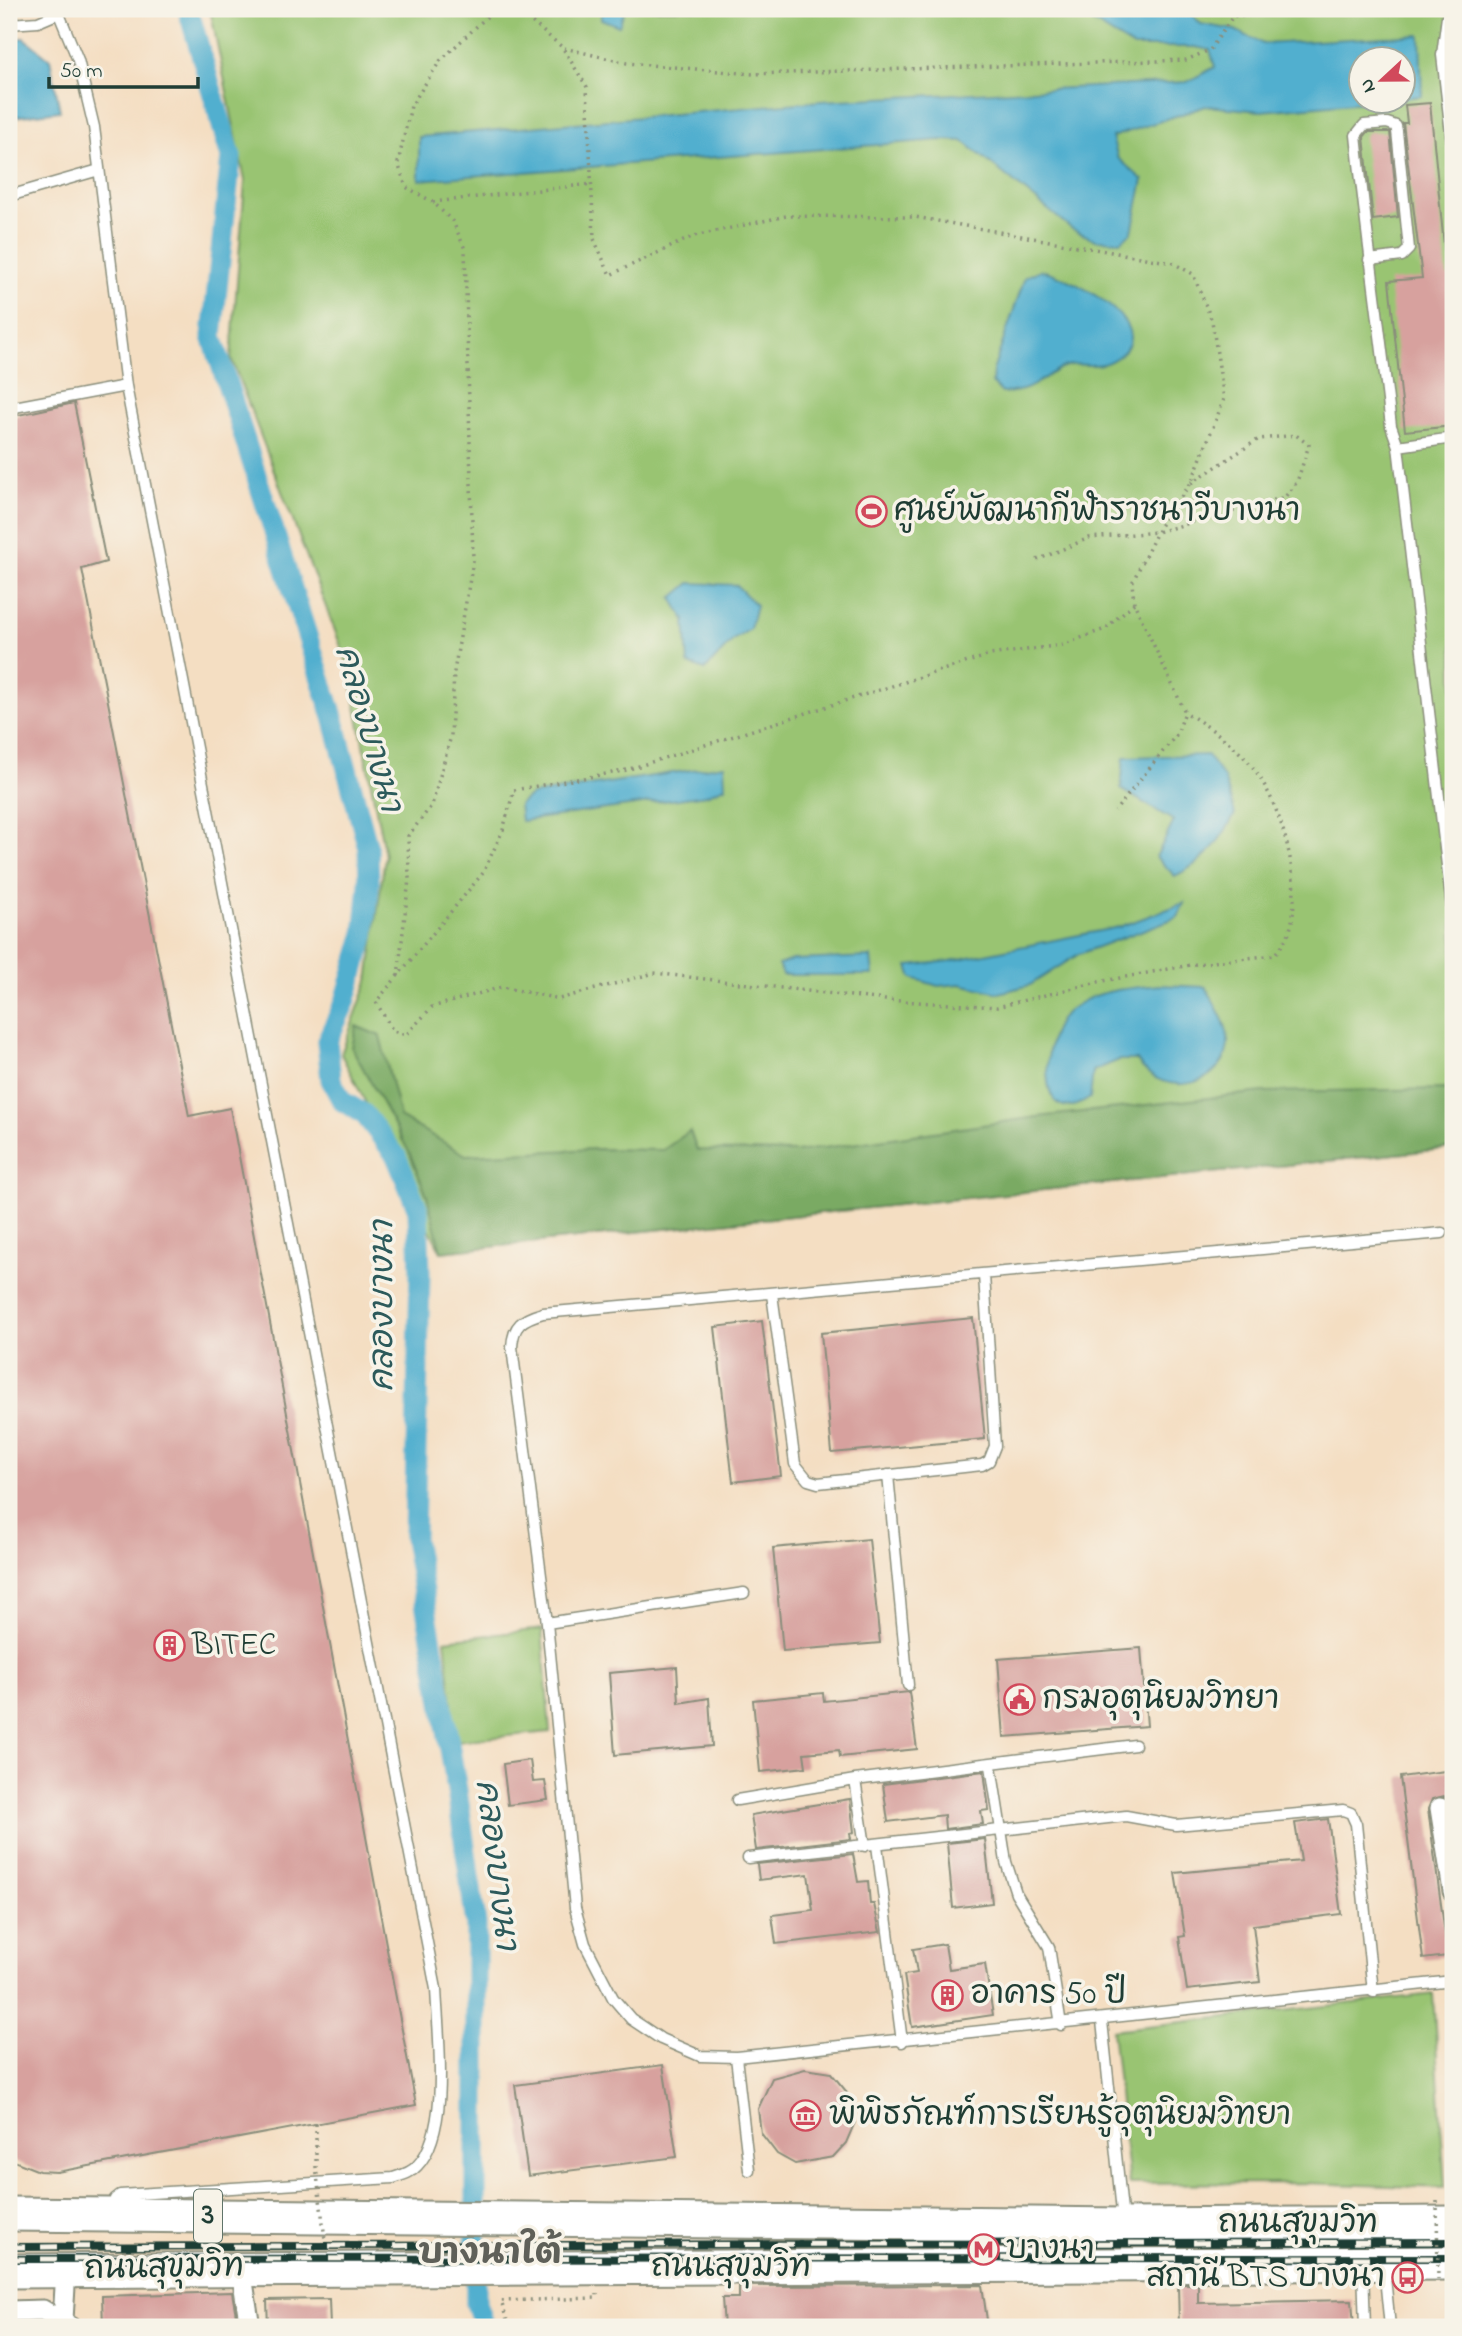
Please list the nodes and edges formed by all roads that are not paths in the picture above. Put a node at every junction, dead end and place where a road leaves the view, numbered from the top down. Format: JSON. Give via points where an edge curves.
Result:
{"nodes":[{"id":1,"x":1448,"y":9,"type":"edge"},
{"id":2,"x":58,"y":11,"type":"edge"},
{"id":3,"x":9,"y":24,"type":"edge"},
{"id":4,"x":1453,"y":149,"type":"edge"},
{"id":5,"x":99,"y":170,"type":"junction"},
{"id":6,"x":9,"y":196,"type":"edge"},
{"id":7,"x":1369,"y":260,"type":"junction"},
{"id":8,"x":126,"y":386,"type":"junction"},
{"id":9,"x":9,"y":408,"type":"edge"},
{"id":10,"x":1453,"y":438,"type":"edge"},
{"id":11,"x":1398,"y":446,"type":"junction"},
{"id":12,"x":1453,"y":917,"type":"edge"},
{"id":13,"x":1442,"y":1233,"type":"dead end"},
{"id":14,"x":984,"y":1275,"type":"junction"},
{"id":15,"x":772,"y":1294,"type":"junction"},
{"id":16,"x":888,"y":1475,"type":"junction"},
{"id":17,"x":744,"y":1593,"type":"dead end"},
{"id":18,"x":547,"y":1623,"type":"junction"},
{"id":19,"x":908,"y":1685,"type":"dead end"},
{"id":20,"x":1135,"y":1745,"type":"dead end"},
{"id":21,"x":991,"y":1766,"type":"junction"},
{"id":22,"x":855,"y":1780,"type":"junction"},
{"id":23,"x":737,"y":1800,"type":"dead end"},
{"id":24,"x":1440,"y":1808,"type":"dead end"},
{"id":25,"x":1002,"y":1830,"type":"junction"},
{"id":26,"x":877,"y":1845,"type":"junction"},
{"id":27,"x":865,"y":1846,"type":"junction"},
{"id":28,"x":748,"y":1858,"type":"dead end"},
{"id":29,"x":1453,"y":1891,"type":"edge"},
{"id":30,"x":1453,"y":1982,"type":"edge"},
{"id":31,"x":1373,"y":1992,"type":"junction"},
{"id":32,"x":1102,"y":2021,"type":"junction"},
{"id":33,"x":1061,"y":2025,"type":"junction"},
{"id":34,"x":902,"y":2042,"type":"junction"},
{"id":35,"x":736,"y":2057,"type":"junction"},
{"id":36,"x":749,"y":2171,"type":"dead end"},
{"id":37,"x":1445,"y":2212,"type":"edge"},
{"id":38,"x":9,"y":2214,"type":"edge"},
{"id":39,"x":111,"y":2214,"type":"junction"},
{"id":40,"x":1124,"y":2225,"type":"junction"},
{"id":41,"x":1373,"y":2266,"type":"junction"},
{"id":42,"x":241,"y":2269,"type":"junction"},
{"id":43,"x":66,"y":2270,"type":"junction"},
{"id":44,"x":9,"y":2271,"type":"edge"},
{"id":45,"x":1446,"y":2271,"type":"edge"},
{"id":46,"x":9,"y":2311,"type":"edge"},
{"id":47,"x":67,"y":2323,"type":"edge"},
{"id":48,"x":250,"y":2327,"type":"edge"},
{"id":49,"x":1365,"y":2327,"type":"edge"},
{"id":50,"x":1390,"y":2327,"type":"edge"}],
"edges":[{"from":1,"to":4,"type":"lane","via":[[1443,55]]},
{"from":2,"to":3,"type":"lane","via":[[38,22]]},
{"from":2,"to":5,"type":"lane","via":[[81,71]]},
{"from":5,"to":6,"type":"lane"},
{"from":5,"to":8,"type":"lane"},
{"from":7,"to":7,"type":"lane","via":[[1356,135],[1364,125],[1387,123],[1397,131],[1409,248],[1402,256]]},
{"from":7,"to":11,"type":"lane","via":[[1391,426]]},
{"from":8,"to":9,"type":"lane"},
{"from":8,"to":39,"type":"lane","via":[[436,1989],[440,2060],[433,2134],[426,2155],[408,2173],[393,2178],[120,2195]]},
{"from":10,"to":11,"type":"lane"},
{"from":11,"to":12,"type":"lane"},
{"from":13,"to":14,"type":"lane"},
{"from":14,"to":15,"type":"lane"},
{"from":14,"to":16,"type":"lane","via":[[994,1455],[982,1465]]},
{"from":15,"to":16,"type":"lane","via":[[795,1464],[818,1483]]},
{"from":15,"to":18,"type":"lane","via":[[543,1313],[528,1318],[513,1332]]},
{"from":16,"to":19,"type":"lane"},
{"from":17,"to":18,"type":"lane"},
{"from":18,"to":35,"type":"lane","via":[[575,1908],[596,1971],[631,2019],[661,2039],[700,2056]]},
{"from":20,"to":21,"type":"lane"},
{"from":21,"to":22,"type":"lane"},
{"from":21,"to":25,"type":"lane"},
{"from":22,"to":23,"type":"lane"},
{"from":22,"to":27,"type":"lane"},
{"from":24,"to":29,"type":"street"},
{"from":25,"to":26,"type":"lane"},
{"from":25,"to":31,"type":"lane","via":[[1126,1816],[1176,1825],[1328,1810],[1351,1813],[1356,1824]]},
{"from":25,"to":33,"type":"lane","via":[[1016,1893],[1049,1947]]},
{"from":26,"to":27,"type":"lane"},
{"from":26,"to":34,"type":"lane"},
{"from":27,"to":28,"type":"lane"},
{"from":30,"to":31,"type":"lane"},
{"from":31,"to":32,"type":"lane"},
{"from":32,"to":33,"type":"lane"},
{"from":32,"to":40,"type":"lane"},
{"from":33,"to":34,"type":"lane"},
{"from":34,"to":35,"type":"lane"},
{"from":35,"to":36,"type":"lane"},
{"from":37,"to":40,"type":"highway","name":"ถนนสุขุมวิท","number":"3"},
{"from":38,"to":39,"type":"highway","name":"ถนนสุขุมวิท","number":"3"},
{"from":39,"to":40,"type":"highway","name":"ถนนสุขุมวิท","number":"3"},
{"from":41,"to":42,"type":"highway","name":"ถนนสุขุมวิท","number":"3"},
{"from":41,"to":45,"type":"highway","name":"ถนนสุขุมวิท","number":"3"},
{"from":41,"to":49,"type":"lane"},
{"from":41,"to":50,"type":"lane"},
{"from":42,"to":43,"type":"highway","name":"ถนนสุขุมวิท","number":"3"},
{"from":42,"to":48,"type":"street"},
{"from":43,"to":44,"type":"highway","name":"ถนนสุขุมวิท","number":"3"},
{"from":43,"to":47,"type":"street"},
{"from":46,"to":47,"type":"street","via":[[43,2310]]}]}
